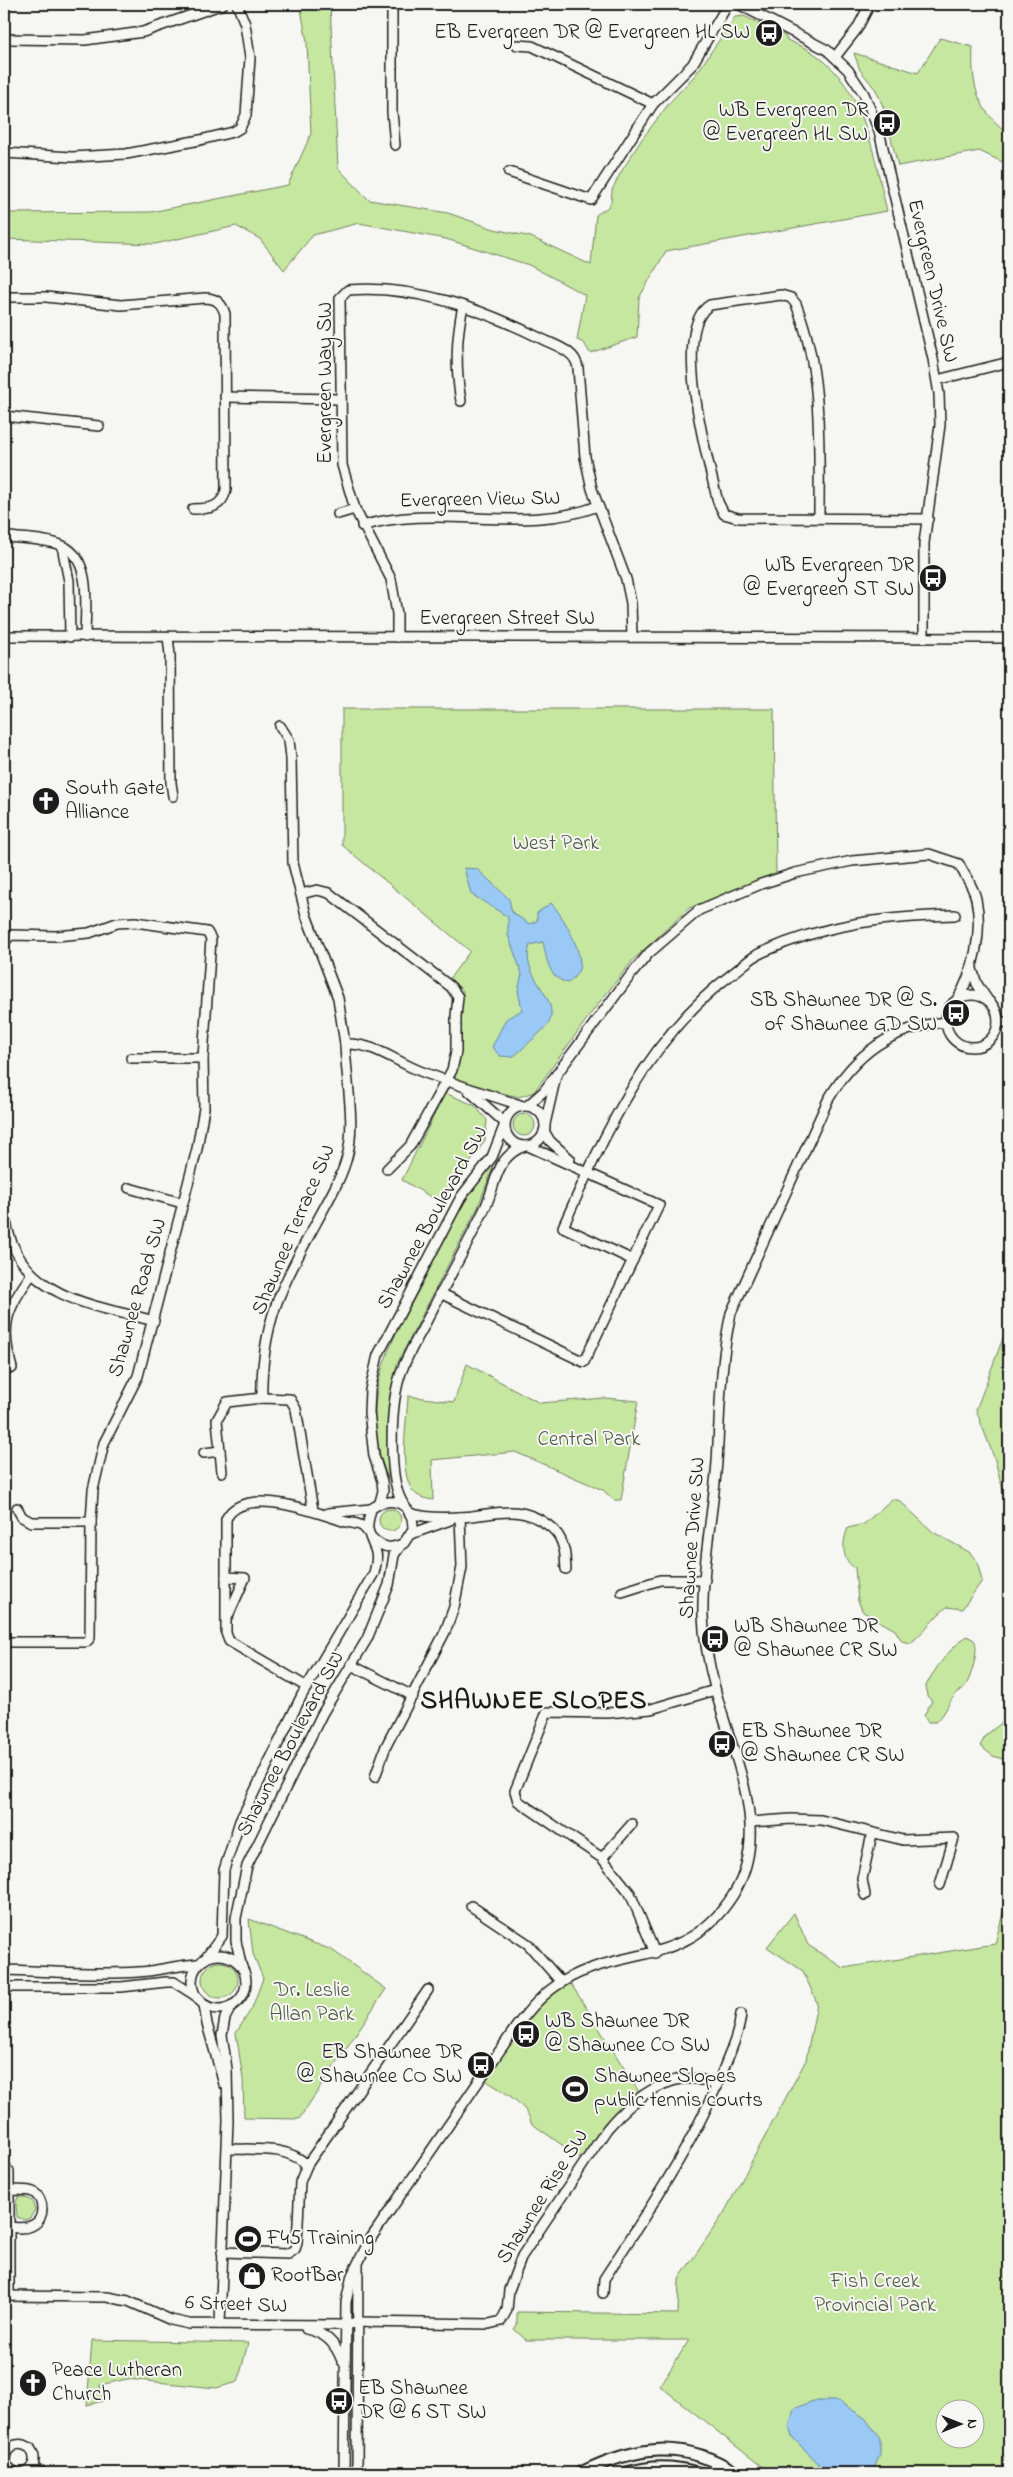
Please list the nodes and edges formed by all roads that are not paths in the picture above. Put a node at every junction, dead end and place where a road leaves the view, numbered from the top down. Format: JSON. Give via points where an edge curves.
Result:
{"nodes":[{"id":1,"x":223,"y":4,"type":"edge"},
{"id":2,"x":237,"y":4,"type":"edge"},
{"id":3,"x":392,"y":4,"type":"edge"},
{"id":4,"x":728,"y":4,"type":"edge"},
{"id":5,"x":738,"y":4,"type":"edge"},
{"id":6,"x":870,"y":4,"type":"edge"},
{"id":7,"x":4,"y":39,"type":"edge"},
{"id":8,"x":517,"y":45,"type":"dead end"},
{"id":9,"x":835,"y":57,"type":"junction"},
{"id":10,"x":653,"y":104,"type":"junction"},
{"id":11,"x":396,"y":145,"type":"dead end"},
{"id":12,"x":4,"y":153,"type":"edge"},
{"id":13,"x":509,"y":172,"type":"dead end"},
{"id":14,"x":4,"y":297,"type":"edge"},
{"id":15,"x":463,"y":306,"type":"junction"},
{"id":16,"x":1009,"y":362,"type":"edge"},
{"id":17,"x":937,"y":380,"type":"junction"},
{"id":18,"x":225,"y":398,"type":"junction"},
{"id":19,"x":340,"y":399,"type":"junction"},
{"id":20,"x":461,"y":401,"type":"dead end"},
{"id":21,"x":4,"y":416,"type":"edge"},
{"id":22,"x":99,"y":426,"type":"dead end"},
{"id":23,"x":598,"y":506,"type":"junction"},
{"id":24,"x":193,"y":509,"type":"dead end"},
{"id":25,"x":355,"y":509,"type":"junction"},
{"id":26,"x":338,"y":514,"type":"dead end"},
{"id":27,"x":819,"y":518,"type":"junction"},
{"id":28,"x":928,"y":518,"type":"junction"},
{"id":29,"x":362,"y":526,"type":"junction"},
{"id":30,"x":4,"y":534,"type":"edge"},
{"id":31,"x":62,"y":546,"type":"junction"},
{"id":32,"x":4,"y":636,"type":"edge"},
{"id":33,"x":168,"y":636,"type":"junction"},
{"id":34,"x":70,"y":637,"type":"junction"},
{"id":35,"x":85,"y":637,"type":"junction"},
{"id":36,"x":398,"y":637,"type":"junction"},
{"id":37,"x":632,"y":637,"type":"junction"},
{"id":38,"x":924,"y":638,"type":"junction"},
{"id":39,"x":1009,"y":638,"type":"edge"},
{"id":40,"x":280,"y":726,"type":"dead end"},
{"id":41,"x":173,"y":796,"type":"dead end"},
{"id":42,"x":301,"y":894,"type":"junction"},
{"id":43,"x":955,"y":915,"type":"dead end"},
{"id":44,"x":4,"y":946,"type":"edge"},
{"id":45,"x":972,"y":969,"type":"junction"},
{"id":46,"x":987,"y":999,"type":"junction"},
{"id":47,"x":957,"y":1000,"type":"junction"},
{"id":48,"x":998,"y":1021,"type":"junction"},
{"id":49,"x":946,"y":1022,"type":"junction"},
{"id":50,"x":1009,"y":1022,"type":"edge"},
{"id":51,"x":345,"y":1044,"type":"junction"},
{"id":52,"x":131,"y":1058,"type":"dead end"},
{"id":53,"x":204,"y":1058,"type":"junction"},
{"id":54,"x":556,"y":1074,"type":"junction"},
{"id":55,"x":448,"y":1080,"type":"junction"},
{"id":56,"x":465,"y":1088,"type":"junction"},
{"id":57,"x":525,"y":1106,"type":"junction"},
{"id":58,"x":505,"y":1124,"type":"junction"},
{"id":59,"x":545,"y":1128,"type":"junction"},
{"id":60,"x":527,"y":1146,"type":"junction"},
{"id":61,"x":387,"y":1169,"type":"dead end"},
{"id":62,"x":584,"y":1169,"type":"junction"},
{"id":63,"x":129,"y":1188,"type":"dead end"},
{"id":64,"x":182,"y":1203,"type":"junction"},
{"id":65,"x":4,"y":1213,"type":"edge"},
{"id":66,"x":633,"y":1260,"type":"junction"},
{"id":67,"x":32,"y":1274,"type":"junction"},
{"id":68,"x":440,"y":1293,"type":"junction"},
{"id":69,"x":154,"y":1321,"type":"junction"},
{"id":70,"x":12,"y":1368,"type":"dead end"},
{"id":71,"x":262,"y":1398,"type":"junction"},
{"id":72,"x":220,"y":1451,"type":"junction"},
{"id":73,"x":204,"y":1453,"type":"dead end"},
{"id":74,"x":222,"y":1472,"type":"dead end"},
{"id":75,"x":380,"y":1502,"type":"junction"},
{"id":76,"x":17,"y":1508,"type":"dead end"},
{"id":77,"x":371,"y":1508,"type":"junction"},
{"id":78,"x":312,"y":1510,"type":"junction"},
{"id":79,"x":408,"y":1511,"type":"junction"},
{"id":80,"x":322,"y":1514,"type":"junction"},
{"id":81,"x":460,"y":1517,"type":"junction"},
{"id":82,"x":91,"y":1522,"type":"junction"},
{"id":83,"x":411,"y":1534,"type":"junction"},
{"id":84,"x":371,"y":1537,"type":"junction"},
{"id":85,"x":404,"y":1543,"type":"junction"},
{"id":86,"x":566,"y":1569,"type":"dead end"},
{"id":87,"x":226,"y":1577,"type":"junction"},
{"id":88,"x":706,"y":1580,"type":"junction"},
{"id":89,"x":622,"y":1592,"type":"dead end"},
{"id":90,"x":226,"y":1620,"type":"junction"},
{"id":91,"x":4,"y":1642,"type":"edge"},
{"id":92,"x":351,"y":1665,"type":"junction"},
{"id":93,"x":307,"y":1687,"type":"junction"},
{"id":94,"x":715,"y":1690,"type":"junction"},
{"id":95,"x":413,"y":1696,"type":"junction"},
{"id":96,"x":375,"y":1777,"type":"dead end"},
{"id":97,"x":751,"y":1822,"type":"junction"},
{"id":98,"x":632,"y":1824,"type":"dead end"},
{"id":99,"x":872,"y":1834,"type":"junction"},
{"id":100,"x":602,"y":1858,"type":"junction"},
{"id":101,"x":940,"y":1885,"type":"dead end"},
{"id":102,"x":865,"y":1895,"type":"dead end"},
{"id":103,"x":471,"y":1906,"type":"dead end"},
{"id":104,"x":655,"y":1953,"type":"junction"},
{"id":105,"x":201,"y":1961,"type":"junction"},
{"id":106,"x":242,"y":1968,"type":"junction"},
{"id":107,"x":4,"y":1970,"type":"edge"},
{"id":108,"x":58,"y":1971,"type":"junction"},
{"id":109,"x":561,"y":1982,"type":"junction"},
{"id":110,"x":4,"y":1987,"type":"edge"},
{"id":111,"x":58,"y":1987,"type":"junction"},
{"id":112,"x":428,"y":1990,"type":"dead end"},
{"id":113,"x":196,"y":1996,"type":"junction"},
{"id":114,"x":204,"y":2005,"type":"junction"},
{"id":115,"x":232,"y":2006,"type":"junction"},
{"id":116,"x":741,"y":2014,"type":"dead end"},
{"id":117,"x":717,"y":2087,"type":"junction"},
{"id":118,"x":227,"y":2093,"type":"junction"},
{"id":119,"x":228,"y":2149,"type":"junction"},
{"id":120,"x":307,"y":2165,"type":"junction"},
{"id":121,"x":9,"y":2171,"type":"dead end"},
{"id":122,"x":9,"y":2190,"type":"junction"},
{"id":123,"x":9,"y":2228,"type":"junction"},
{"id":124,"x":222,"y":2252,"type":"junction"},
{"id":125,"x":358,"y":2262,"type":"junction"},
{"id":126,"x":603,"y":2293,"type":"dead end"},
{"id":127,"x":6,"y":2296,"type":"edge"},
{"id":128,"x":220,"y":2324,"type":"junction"},
{"id":129,"x":351,"y":2324,"type":"junction"},
{"id":130,"x":269,"y":2325,"type":"junction"},
{"id":131,"x":344,"y":2384,"type":"junction"},
{"id":132,"x":28,"y":2470,"type":"edge"},
{"id":133,"x":15,"y":2473,"type":"edge"},
{"id":134,"x":42,"y":2473,"type":"edge"},
{"id":135,"x":344,"y":2473,"type":"edge"},
{"id":136,"x":357,"y":2473,"type":"edge"},
{"id":137,"x":581,"y":2473,"type":"edge"},
{"id":138,"x":627,"y":2473,"type":"edge"},
{"id":139,"x":696,"y":2473,"type":"edge"},
{"id":140,"x":736,"y":2473,"type":"edge"}],
"edges":[{"from":1,"to":7,"type":"street","via":[[143,32],[85,40]]},
{"from":2,"to":12,"type":"street","via":[[245,24],[250,58],[246,115],[240,128],[200,140],[126,154],[72,157]]},
{"from":3,"to":11,"type":"street","via":[[391,75]]},
{"from":4,"to":10,"type":"street","via":[[692,65]]},
{"from":5,"to":9,"type":"street","name":"Evergreen Drive SW","via":[[816,43]]},
{"from":6,"to":9,"type":"street"},
{"from":8,"to":10,"type":"street","via":[[532,46]]},
{"from":9,"to":17,"type":"street","name":"Evergreen Drive SW","via":[[857,81],[876,119]]},
{"from":10,"to":13,"type":"street","via":[[591,200]]},
{"from":14,"to":18,"type":"street","via":[[46,297],[121,305],[214,299],[225,314]]},
{"from":15,"to":19,"type":"street","name":"Evergreen Way SW","via":[[402,292],[346,291],[340,298]]},
{"from":15,"to":20,"type":"street","via":[[457,337],[457,379]]},
{"from":15,"to":23,"type":"street","name":"Evergreen Way SW","via":[[504,321],[575,358],[584,457]]},
{"from":16,"to":17,"type":"street"},
{"from":17,"to":28,"type":"street","name":"Evergreen Drive SW","via":[[939,443]]},
{"from":18,"to":19,"type":"street"},
{"from":18,"to":24,"type":"street","via":[[224,495],[213,508]]},
{"from":19,"to":25,"type":"street","name":"Evergreen Way SW","via":[[342,465]]},
{"from":21,"to":22,"type":"street"},
{"from":23,"to":29,"type":"street","name":"Evergreen View SW","via":[[554,518],[408,518]]},
{"from":23,"to":37,"type":"street","name":"Evergreen Way SW","via":[[626,579],[631,602]]},
{"from":25,"to":26,"type":"street"},
{"from":25,"to":29,"type":"street","name":"Evergreen Way SW"},
{"from":27,"to":27,"type":"street","via":[[735,518],[727,516],[720,508],[702,437],[694,388],[697,320],[702,310],[710,305],[781,295],[796,304],[817,402]]},
{"from":27,"to":28,"type":"street"},
{"from":28,"to":38,"type":"street","name":"Evergreen Drive SW","via":[[923,574]]},
{"from":29,"to":36,"type":"street","name":"Evergreen Way SW","via":[[391,579]]},
{"from":30,"to":31,"type":"street"},
{"from":31,"to":34,"type":"street","via":[[69,581]]},
{"from":31,"to":35,"type":"street","via":[[75,555],[82,569]]},
{"from":32,"to":34,"type":"street","name":"Evergreen Street SW"},
{"from":33,"to":35,"type":"street","name":"Evergreen Street SW"},
{"from":33,"to":36,"type":"street","name":"Evergreen Street SW"},
{"from":33,"to":41,"type":"street"},
{"from":34,"to":35,"type":"street","name":"Evergreen Street SW"},
{"from":36,"to":37,"type":"street","name":"Evergreen Street SW"},
{"from":37,"to":38,"type":"street","name":"Evergreen Street SW"},
{"from":38,"to":39,"type":"street","name":"Evergreen Street SW"},
{"from":40,"to":42,"type":"street","name":"Shawnee Terrace SW","via":[[290,745],[291,836],[293,863]]},
{"from":42,"to":51,"type":"street","name":"Shawnee Terrace SW","via":[[338,998]]},
{"from":42,"to":55,"type":"street","via":[[317,890],[329,893],[456,992],[456,1052]]},
{"from":43,"to":62,"type":"street","via":[[892,917],[824,929],[761,952],[713,988],[662,1041]]},
{"from":44,"to":53,"type":"street","name":"Shawnee Road SW","via":[[12,935],[89,933],[117,923],[135,922],[208,932],[211,939]]},
{"from":45,"to":46,"type":"street"},
{"from":45,"to":47,"type":"street"},
{"from":45,"to":54,"type":"street","via":[[977,931],[976,898],[959,864],[929,854],[852,861],[795,872],[698,910],[643,961]]},
{"from":46,"to":47,"type":"street","via":[[970,995]]},
{"from":46,"to":48,"type":"street","via":[[994,1006]]},
{"from":47,"to":49,"type":"street","via":[[949,1008]]},
{"from":48,"to":49,"type":"street","via":[[992,1038],[986,1044],[969,1048],[954,1041]]},
{"from":48,"to":50,"type":"street"},
{"from":49,"to":88,"type":"street","name":"Shawnee Drive SW","via":[[900,1033],[869,1050],[842,1076],[731,1313],[723,1347]]},
{"from":51,"to":55,"type":"street","via":[[373,1047],[419,1070]]},
{"from":51,"to":71,"type":"street","name":"Shawnee Terrace SW","via":[[350,1104],[347,1157],[276,1305],[261,1380]]},
{"from":52,"to":53,"type":"street"},
{"from":53,"to":64,"type":"street","name":"Shawnee Road SW","via":[[204,1108]]},
{"from":54,"to":57,"type":"street","via":[[544,1091]]},
{"from":54,"to":59,"type":"street"},
{"from":55,"to":56,"type":"street"},
{"from":55,"to":61,"type":"street","via":[[410,1146]]},
{"from":56,"to":57,"type":"street"},
{"from":56,"to":58,"type":"street"},
{"from":57,"to":58,"type":"street","via":[[514,1110]]},
{"from":57,"to":59,"type":"street","via":[[539,1112]]},
{"from":58,"to":60,"type":"street","via":[[510,1140]]},
{"from":58,"to":75,"type":"street","name":"Shawnee Boulevard SW","via":[[492,1157],[461,1197],[378,1355],[369,1412],[372,1449],[382,1481]]},
{"from":59,"to":60,"type":"street","via":[[538,1141]]},
{"from":59,"to":62,"type":"street","via":[[564,1155]]},
{"from":60,"to":62,"type":"street"},
{"from":60,"to":68,"type":"street","name":"Shawnee Boulevard SW","via":[[512,1152],[504,1162],[484,1211]]},
{"from":62,"to":66,"type":"street","via":[[563,1227]]},
{"from":62,"to":66,"type":"street","via":[[659,1206]]},
{"from":63,"to":64,"type":"street"},
{"from":64,"to":69,"type":"street","name":"Shawnee Road SW"},
{"from":65,"to":67,"type":"street","via":[[12,1244]]},
{"from":66,"to":68,"type":"street","via":[[584,1362]]},
{"from":67,"to":69,"type":"street","via":[[55,1291],[76,1300]]},
{"from":67,"to":70,"type":"street","via":[[15,1296],[4,1330]]},
{"from":68,"to":79,"type":"street","name":"Shawnee Boulevard SW","via":[[405,1363],[395,1398],[394,1476],[400,1500]]},
{"from":69,"to":82,"type":"street","name":"Shawnee Road SW","via":[[138,1376],[104,1443],[93,1490]]},
{"from":71,"to":72,"type":"street","via":[[227,1402],[217,1420]]},
{"from":71,"to":78,"type":"street","via":[[290,1399],[296,1409]]},
{"from":72,"to":73,"type":"street"},
{"from":72,"to":74,"type":"street"},
{"from":75,"to":77,"type":"street"},
{"from":75,"to":79,"type":"street","via":[[396,1501]]},
{"from":76,"to":82,"type":"street","via":[[22,1517],[31,1522]]},
{"from":77,"to":80,"type":"street"},
{"from":77,"to":84,"type":"street","via":[[368,1523]]},
{"from":78,"to":80,"type":"street"},
{"from":78,"to":87,"type":"street","via":[[261,1502],[245,1504],[229,1513],[226,1519]]},
{"from":79,"to":81,"type":"street","via":[[421,1516]]},
{"from":79,"to":83,"type":"street","via":[[413,1523]]},
{"from":80,"to":84,"type":"street","via":[[362,1526]]},
{"from":81,"to":83,"type":"street"},
{"from":81,"to":86,"type":"street","via":[[505,1511],[530,1514],[560,1537]]},
{"from":81,"to":95,"type":"street","via":[[460,1586],[445,1632]]},
{"from":82,"to":91,"type":"street","name":"Shawnee Road SW","via":[[90,1638],[86,1642]]},
{"from":83,"to":85,"type":"street"},
{"from":84,"to":85,"type":"street","via":[[383,1546]]},
{"from":84,"to":93,"type":"street","name":"Shawnee Boulevard SW","via":[[378,1556],[374,1572]]},
{"from":85,"to":92,"type":"street","name":"Shawnee Boulevard SW","via":[[394,1555],[380,1611]]},
{"from":87,"to":90,"type":"street"},
{"from":87,"to":90,"type":"street","via":[[244,1578]]},
{"from":88,"to":89,"type":"street","via":[[660,1580]]},
{"from":88,"to":94,"type":"street","name":"Shawnee Drive SW","via":[[703,1616],[706,1652]]},
{"from":90,"to":93,"type":"street","via":[[229,1641]]},
{"from":92,"to":95,"type":"street"},
{"from":92,"to":106,"type":"street","name":"Shawnee Boulevard SW","via":[[322,1714],[247,1866],[236,1918],[236,1941]]},
{"from":93,"to":105,"type":"street","name":"Shawnee Boulevard SW","via":[[261,1777],[229,1850],[221,1891],[222,1936]]},
{"from":94,"to":97,"type":"street","name":"Shawnee Drive SW","via":[[747,1797]]},
{"from":94,"to":100,"type":"street","via":[[651,1709],[608,1713],[547,1712],[516,1791],[518,1801]]},
{"from":95,"to":96,"type":"street","via":[[386,1746]]},
{"from":97,"to":99,"type":"street","via":[[821,1820]]},
{"from":97,"to":104,"type":"street","name":"Shawnee Drive SW","via":[[746,1863],[733,1895],[700,1932],[683,1943]]},
{"from":98,"to":100,"type":"street"},
{"from":99,"to":101,"type":"street","via":[[904,1840],[954,1838]]},
{"from":99,"to":102,"type":"street","via":[[862,1879]]},
{"from":100,"to":104,"type":"street","via":[[630,1893]]},
{"from":103,"to":109,"type":"street","via":[[528,1944]]},
{"from":104,"to":109,"type":"street","name":"Shawnee Drive SW","via":[[584,1971]]},
{"from":105,"to":106,"type":"street","via":[[221,1955],[236,1961]]},
{"from":105,"to":108,"type":"street","via":[[157,1971]]},
{"from":105,"to":113,"type":"street","via":[[192,1980]]},
{"from":106,"to":115,"type":"street","via":[[246,1985]]},
{"from":107,"to":108,"type":"street"},
{"from":108,"to":111,"type":"street"},
{"from":109,"to":125,"type":"street","name":"Shawnee Drive SW","via":[[537,2002],[516,2027],[391,2208]]},
{"from":110,"to":111,"type":"street"},
{"from":111,"to":113,"type":"street","via":[[121,1987],[174,1982]]},
{"from":112,"to":120,"type":"street"},
{"from":113,"to":114,"type":"street"},
{"from":114,"to":115,"type":"street","via":[[218,2009]]},
{"from":114,"to":118,"type":"street","via":[[206,2024]]},
{"from":115,"to":118,"type":"street","via":[[225,2018],[222,2035]]},
{"from":116,"to":117,"type":"street","via":[[740,2028]]},
{"from":117,"to":126,"type":"street","via":[[675,2169],[604,2279]]},
{"from":117,"to":129,"type":"street","name":"Shawnee Rise SW","via":[[705,2079],[677,2080],[641,2095],[623,2109],[522,2256],[508,2290],[507,2310],[501,2322]]},
{"from":118,"to":119,"type":"street"},
{"from":119,"to":120,"type":"street","via":[[281,2151],[298,2156]]},
{"from":119,"to":124,"type":"street"},
{"from":120,"to":124,"type":"street","via":[[300,2182],[295,2248],[288,2254]]},
{"from":121,"to":122,"type":"street"},
{"from":122,"to":123,"type":"street"},
{"from":122,"to":123,"type":"street","via":[[33,2193],[40,2199],[42,2208],[39,2220],[31,2226]]},
{"from":123,"to":127,"type":"street"},
{"from":124,"to":128,"type":"street"},
{"from":125,"to":129,"type":"street"},
{"from":125,"to":129,"type":"street","name":"Shawnee Drive SW","via":[[348,2288]]},
{"from":127,"to":128,"type":"street","name":"6 Street SW","via":[[107,2298],[128,2301],[170,2320]]},
{"from":128,"to":130,"type":"street","name":"6 Street SW"},
{"from":129,"to":130,"type":"street","name":"6 Street SW"},
{"from":129,"to":131,"type":"street"},
{"from":129,"to":136,"type":"street"},
{"from":130,"to":131,"type":"street","via":[[313,2330],[329,2338],[342,2361]]},
{"from":131,"to":135,"type":"street"},
{"from":132,"to":133,"type":"street","via":[[34,2458],[30,2448],[15,2445],[7,2450],[4,2459],[7,2468]]},
{"from":132,"to":134,"type":"street"},
{"from":137,"to":140,"type":"street","via":[[630,2454],[665,2449],[709,2459]]},
{"from":138,"to":139,"type":"street","via":[[673,2468]]}]}
